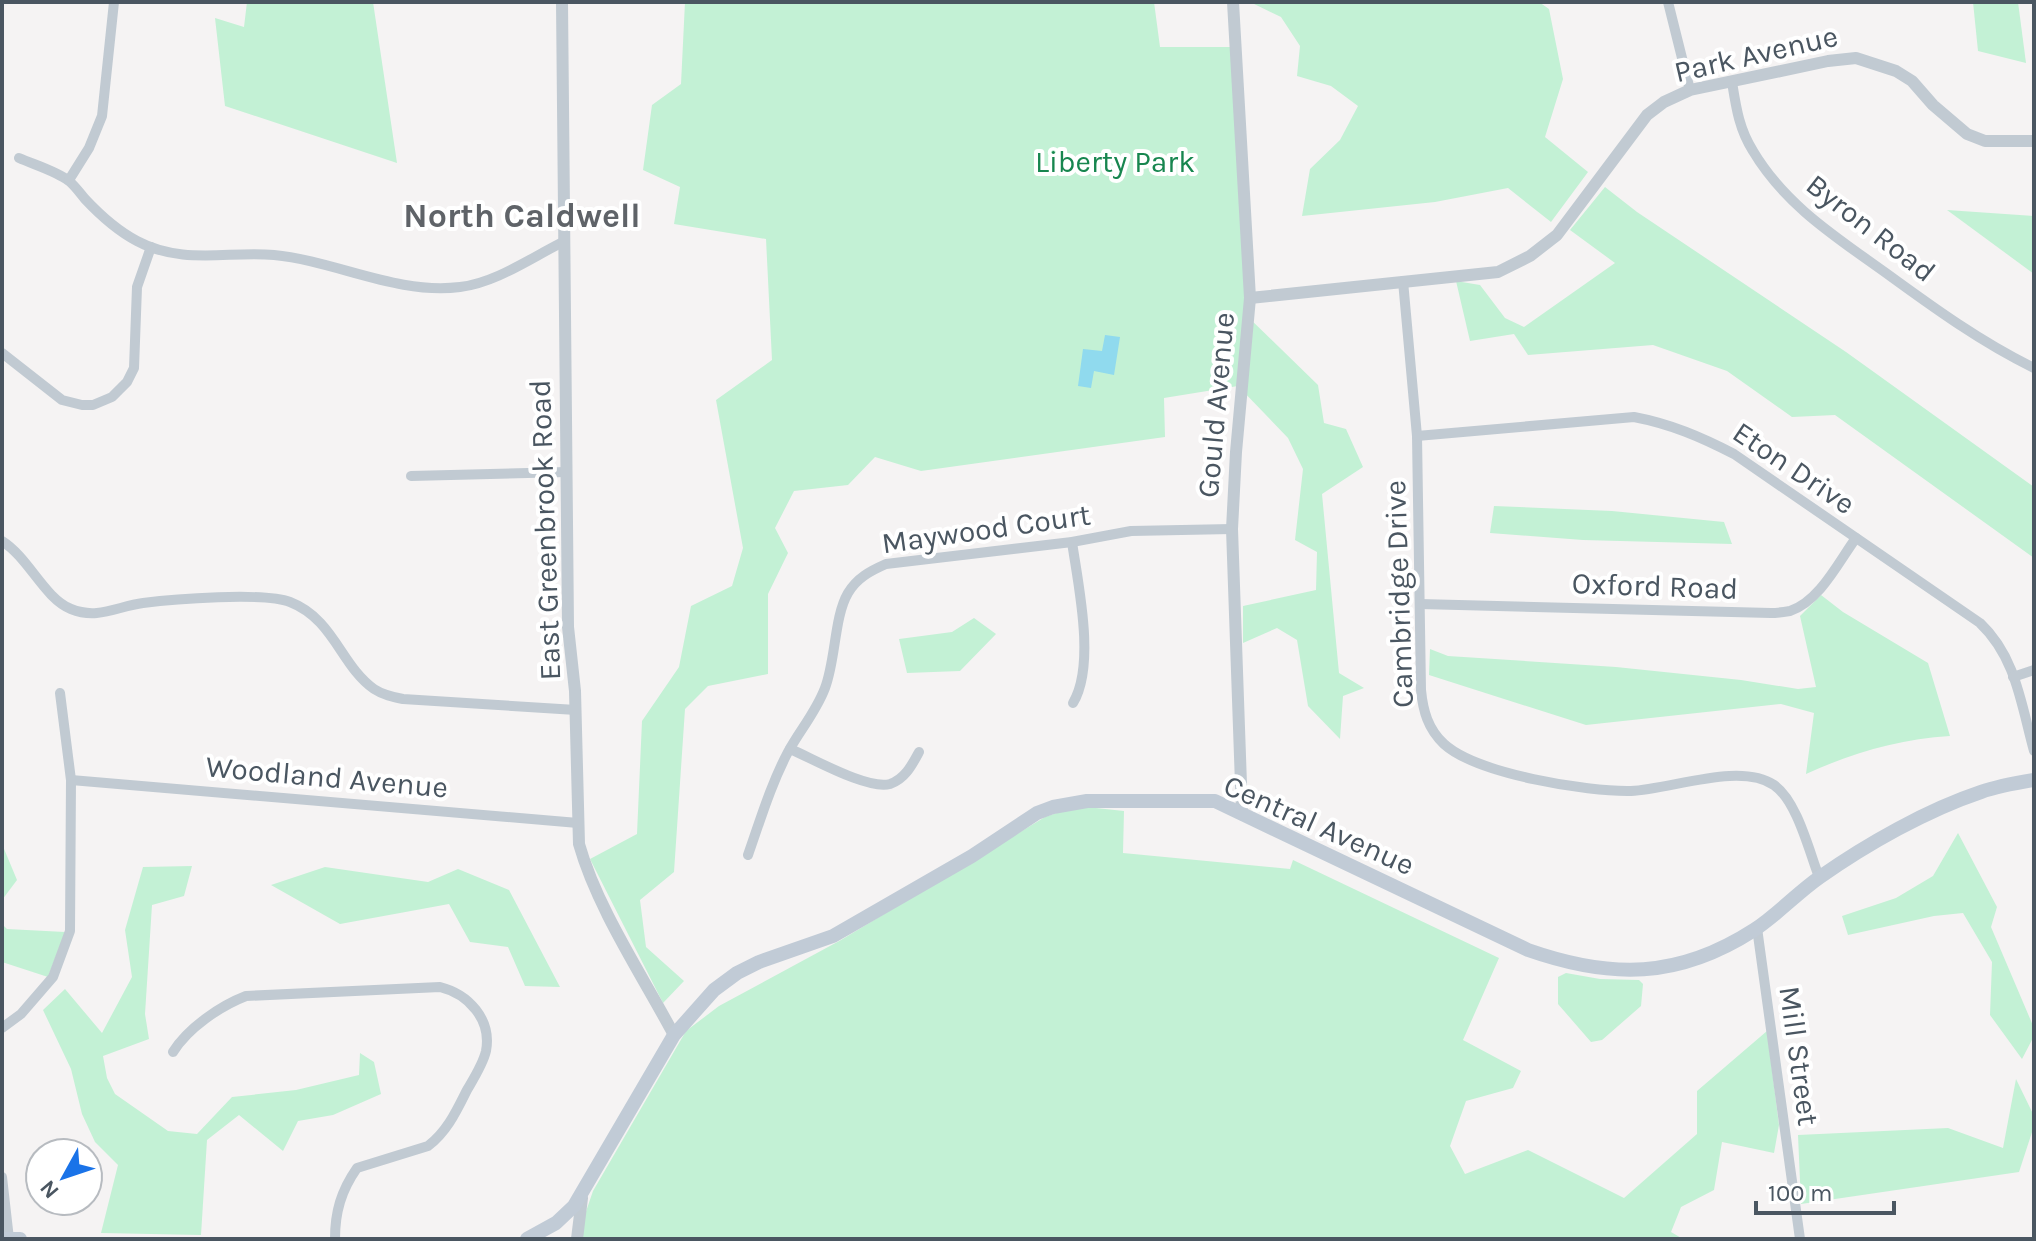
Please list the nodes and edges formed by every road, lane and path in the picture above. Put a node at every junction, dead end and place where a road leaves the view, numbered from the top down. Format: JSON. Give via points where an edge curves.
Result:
{"nodes":[{"id":1,"x":114,"y":2,"type":"edge"},
{"id":2,"x":562,"y":2,"type":"edge"},
{"id":3,"x":1233,"y":2,"type":"edge"},
{"id":4,"x":1668,"y":2,"type":"edge"},
{"id":5,"x":1732,"y":82,"type":"junction"},
{"id":6,"x":1690,"y":90,"type":"junction"},
{"id":7,"x":2034,"y":141,"type":"edge"},
{"id":8,"x":19,"y":158,"type":"dead end"},
{"id":9,"x":69,"y":180,"type":"junction"},
{"id":10,"x":565,"y":241,"type":"junction"},
{"id":11,"x":151,"y":247,"type":"junction"},
{"id":12,"x":1403,"y":281,"type":"junction"},
{"id":13,"x":1250,"y":298,"type":"junction"},
{"id":14,"x":2,"y":353,"type":"edge"},
{"id":15,"x":2034,"y":368,"type":"edge"},
{"id":16,"x":1417,"y":436,"type":"junction"},
{"id":17,"x":567,"y":472,"type":"junction"},
{"id":18,"x":411,"y":476,"type":"dead end"},
{"id":19,"x":1232,"y":529,"type":"junction"},
{"id":20,"x":1856,"y":538,"type":"junction"},
{"id":21,"x":2,"y":541,"type":"edge"},
{"id":22,"x":1072,"y":542,"type":"junction"},
{"id":23,"x":1420,"y":604,"type":"junction"},
{"id":24,"x":2034,"y":670,"type":"edge"},
{"id":25,"x":2013,"y":677,"type":"junction"},
{"id":26,"x":60,"y":693,"type":"dead end"},
{"id":27,"x":1073,"y":703,"type":"dead end"},
{"id":28,"x":576,"y":710,"type":"junction"},
{"id":29,"x":790,"y":749,"type":"junction"},
{"id":30,"x":2034,"y":751,"type":"edge"},
{"id":31,"x":919,"y":752,"type":"dead end"},
{"id":32,"x":71,"y":780,"type":"junction"},
{"id":33,"x":2034,"y":780,"type":"edge"},
{"id":34,"x":1242,"y":813,"type":"junction"},
{"id":35,"x":578,"y":823,"type":"junction"},
{"id":36,"x":748,"y":855,"type":"dead end"},
{"id":37,"x":1819,"y":877,"type":"junction"},
{"id":38,"x":1757,"y":928,"type":"junction"},
{"id":39,"x":2,"y":1028,"type":"edge"},
{"id":40,"x":674,"y":1035,"type":"junction"},
{"id":41,"x":173,"y":1052,"type":"dead end"},
{"id":42,"x":2,"y":1177,"type":"edge"},
{"id":43,"x":582,"y":1195,"type":"junction"},
{"id":44,"x":2,"y":1239,"type":"edge"},
{"id":45,"x":9,"y":1239,"type":"edge"},
{"id":46,"x":20,"y":1239,"type":"edge"},
{"id":47,"x":335,"y":1239,"type":"edge"},
{"id":48,"x":527,"y":1239,"type":"edge"},
{"id":49,"x":577,"y":1239,"type":"edge"},
{"id":50,"x":1800,"y":1239,"type":"edge"}],
"edges":[{"from":1,"to":9,"type":"street","via":[[102,116]]},
{"from":2,"to":10,"type":"street","name":"East Greenbrook Road"},
{"from":3,"to":13,"type":"street","name":"Gould Avenue"},
{"from":4,"to":6,"type":"street"},
{"from":5,"to":6,"type":"street","name":"Park Avenue"},
{"from":5,"to":7,"type":"street","name":"Park Avenue","via":[[1856,58],[1912,81],[1967,134],[1985,141]]},
{"from":5,"to":15,"type":"street","name":"Byron Road","via":[[1739,124],[1753,152],[1801,211],[1957,324]]},
{"from":6,"to":12,"type":"street","name":"Park Avenue","via":[[1647,115],[1569,222],[1530,256],[1498,272]]},
{"from":8,"to":9,"type":"street"},
{"from":9,"to":11,"type":"street","via":[[109,221]]},
{"from":10,"to":11,"type":"street","via":[[487,280],[441,288],[272,255],[187,257]]},
{"from":10,"to":17,"type":"street","name":"East Greenbrook Road"},
{"from":11,"to":14,"type":"street","via":[[137,287],[134,368],[112,397],[93,405],[62,400]]},
{"from":12,"to":13,"type":"street","name":"Park Avenue"},
{"from":12,"to":16,"type":"street","name":"Cambridge Drive"},
{"from":13,"to":19,"type":"street","name":"Gould Avenue"},
{"from":16,"to":20,"type":"street","name":"Eton Drive","via":[[1634,417],[1665,423],[1734,454]]},
{"from":16,"to":23,"type":"street","name":"Cambridge Drive"},
{"from":17,"to":18,"type":"street"},
{"from":17,"to":28,"type":"street","name":"East Greenbrook Road","via":[[568,627]]},
{"from":19,"to":22,"type":"street","name":"Maywood Court","via":[[1131,531]]},
{"from":19,"to":34,"type":"street","name":"Gould Avenue"},
{"from":20,"to":23,"type":"street","name":"Oxford Road","via":[[1808,600],[1781,612]]},
{"from":20,"to":25,"type":"street","name":"Eton Drive","via":[[1980,623],[2007,655]]},
{"from":21,"to":28,"type":"street","via":[[60,603],[79,612],[106,613],[140,603],[275,597],[317,619],[364,679],[387,696]]},
{"from":22,"to":27,"type":"street","via":[[1084,626],[1082,683]]},
{"from":22,"to":29,"type":"street","name":"Maywood Court","via":[[886,564],[868,572],[847,595],[825,689]]},
{"from":23,"to":37,"type":"street","name":"Cambridge Drive","via":[[1422,707],[1430,727],[1450,748],[1515,774],[1597,789],[1632,791],[1738,774],[1762,779],[1778,789],[1792,809]]},
{"from":24,"to":25,"type":"street"},
{"from":25,"to":30,"type":"street","name":"Eton Drive"},
{"from":26,"to":32,"type":"street"},
{"from":28,"to":35,"type":"street","name":"East Greenbrook Road"},
{"from":29,"to":31,"type":"street","via":[[866,782],[888,784],[901,778]]},
{"from":29,"to":36,"type":"street","name":"Maywood Court"},
{"from":32,"to":35,"type":"street","name":"Woodland Avenue"},
{"from":32,"to":39,"type":"street","via":[[70,931],[53,977]]},
{"from":33,"to":37,"type":"main road","name":"Central Avenue","via":[[1956,802]]},
{"from":34,"to":38,"type":"main road","name":"Central Avenue","via":[[1514,944],[1567,964],[1602,970],[1672,965]]},
{"from":34,"to":40,"type":"main road","name":"Central Avenue","via":[[1215,801],[1087,801],[1037,813],[833,936],[737,973],[702,1000]]},
{"from":35,"to":40,"type":"street","name":"East Greenbrook Road","via":[[586,867]]},
{"from":37,"to":38,"type":"main road","name":"Central Avenue"},
{"from":38,"to":50,"type":"street","name":"Mill Street"},
{"from":40,"to":43,"type":"main road","name":"Central Avenue"},
{"from":41,"to":47,"type":"street","via":[[181,1040],[246,996],[440,987],[472,1002],[484,1026],[486,1050],[458,1108],[428,1146],[357,1168],[340,1199]]},
{"from":42,"to":45,"type":"street"},
{"from":43,"to":48,"type":"main road","name":"Central Avenue","via":[[565,1215]]},
{"from":43,"to":49,"type":"street"},
{"from":44,"to":45,"type":"main road"},
{"from":45,"to":46,"type":"main road"}]}
